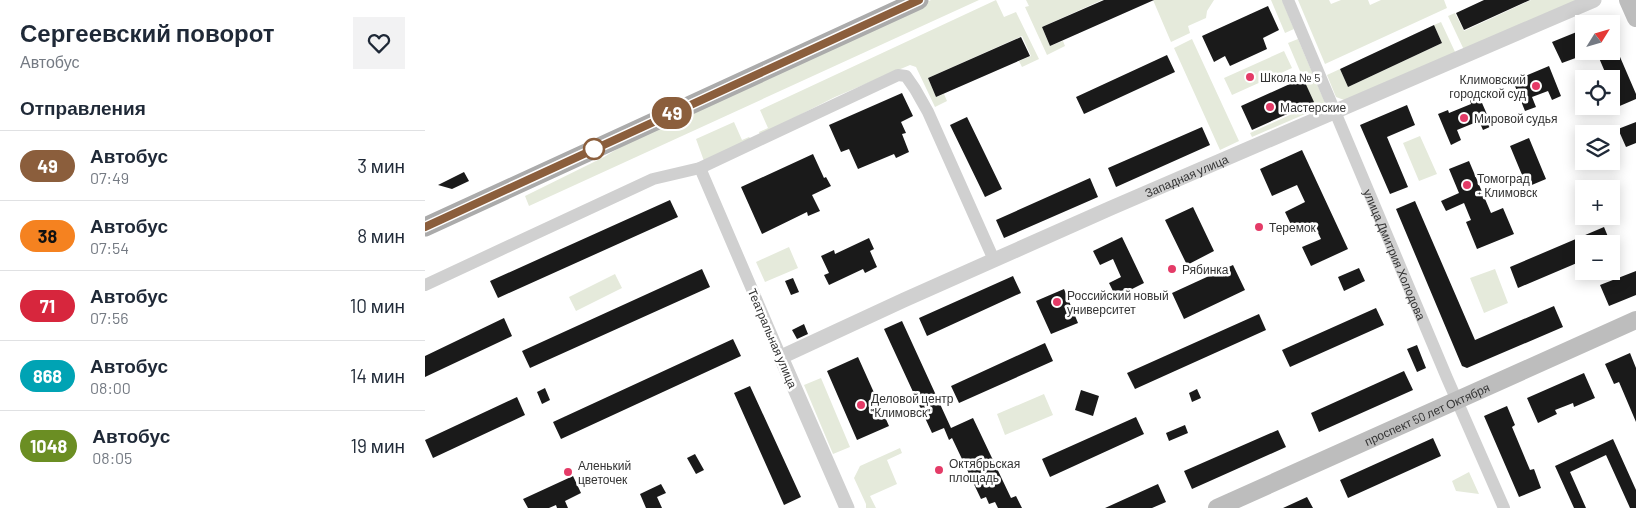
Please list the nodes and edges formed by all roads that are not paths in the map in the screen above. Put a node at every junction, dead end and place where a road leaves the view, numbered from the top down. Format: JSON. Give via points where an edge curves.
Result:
{"nodes":[{"id":1,"x":892,"y":0,"type":"edge"},
{"id":2,"x":919,"y":0,"type":"edge"},
{"id":3,"x":1289,"y":0,"type":"edge"},
{"id":4,"x":1594,"y":0,"type":"edge"},
{"id":5,"x":1628,"y":0,"type":"edge"},
{"id":6,"x":1636,"y":18,"type":"edge"},
{"id":7,"x":1335,"y":112,"type":"junction"},
{"id":8,"x":700,"y":168,"type":"junction"},
{"id":9,"x":425,"y":215,"type":"edge"},
{"id":10,"x":425,"y":227,"type":"edge"},
{"id":11,"x":994,"y":260,"type":"junction"},
{"id":12,"x":425,"y":285,"type":"edge"},
{"id":13,"x":1636,"y":320,"type":"edge"},
{"id":14,"x":781,"y":357,"type":"junction"},
{"id":15,"x":1457,"y":400,"type":"junction"},
{"id":16,"x":847,"y":508,"type":"edge"},
{"id":17,"x":1217,"y":508,"type":"edge"},
{"id":18,"x":1504,"y":508,"type":"edge"}],
"edges":[{"from":1,"to":9,"type":"main road"},
{"from":2,"to":10,"type":"main road"},
{"from":3,"to":7,"type":"street","name":"улица Дмитрия Холодова"},
{"from":4,"to":7,"type":"street","name":"Западная улица"},
{"from":5,"to":6,"type":"main road"},
{"from":7,"to":11,"type":"street","name":"Западная улица"},
{"from":7,"to":15,"type":"street","name":"улица Дмитрия Холодова"},
{"from":8,"to":11,"type":"street","via":[[898,75],[906,76],[928,112]]},
{"from":8,"to":12,"type":"street","via":[[653,179]]},
{"from":8,"to":14,"type":"street","name":"Театральная улица"},
{"from":11,"to":14,"type":"street","name":"Западная улица"},
{"from":13,"to":15,"type":"main road","name":"проспект 50 лет Октября"},
{"from":14,"to":16,"type":"street","name":"Театральная улица"},
{"from":15,"to":17,"type":"main road","name":"проспект 50 лет Октября"},
{"from":15,"to":18,"type":"street","name":"улица Дмитрия Холодова"}]}
